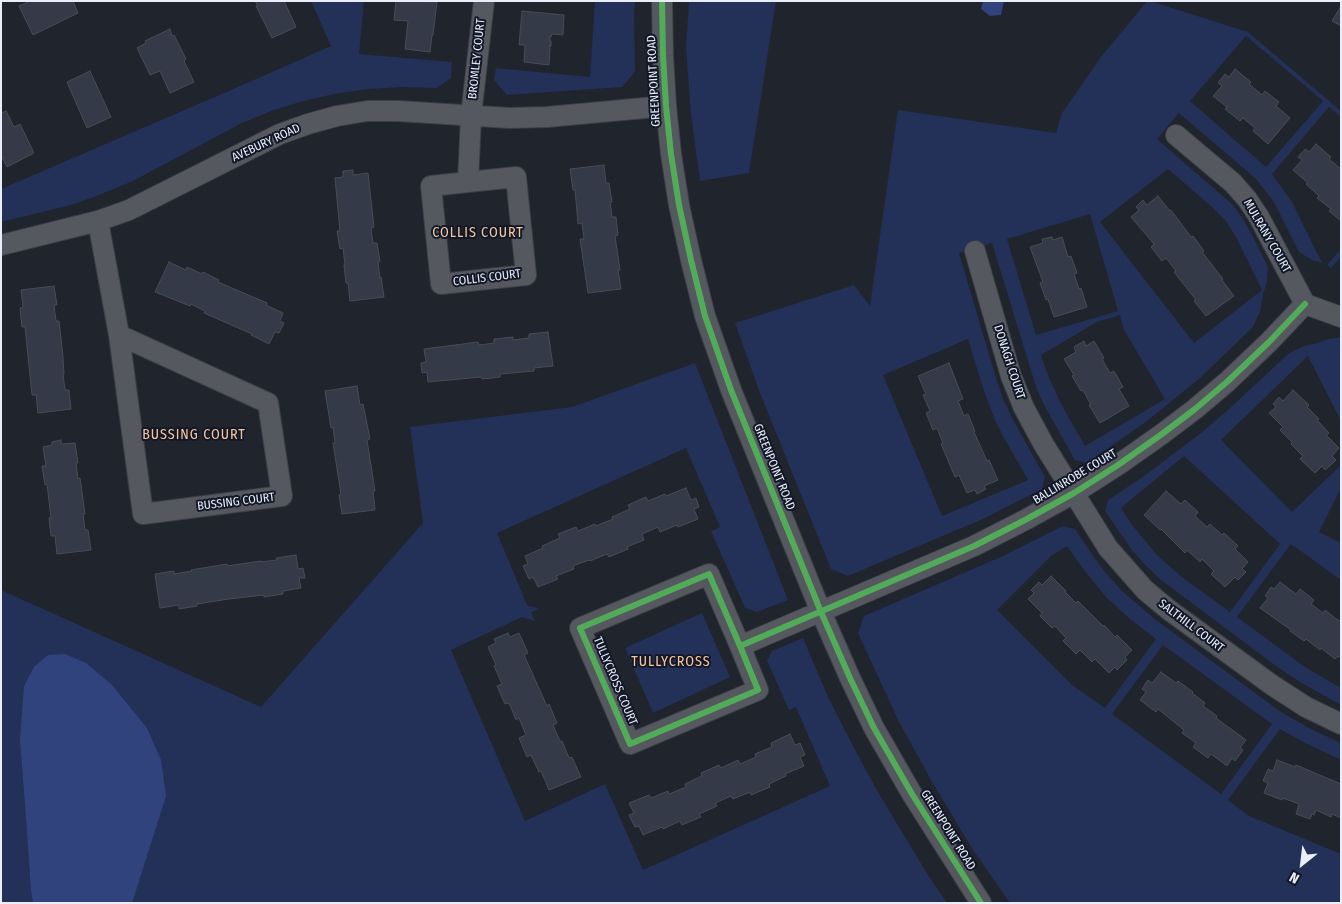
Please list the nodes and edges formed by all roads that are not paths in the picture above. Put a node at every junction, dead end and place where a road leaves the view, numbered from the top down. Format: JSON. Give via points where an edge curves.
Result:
{"nodes":[{"id":1,"x":484,"y":1,"type":"edge"},
{"id":2,"x":662,"y":1,"type":"edge"},
{"id":3,"x":666,"y":106,"type":"junction"},
{"id":4,"x":471,"y":116,"type":"junction"},
{"id":5,"x":1176,"y":135,"type":"dead end"},
{"id":6,"x":468,"y":182,"type":"junction"},
{"id":7,"x":98,"y":221,"type":"junction"},
{"id":8,"x":1,"y":245,"type":"edge"},
{"id":9,"x":974,"y":251,"type":"dead end"},
{"id":10,"x":1304,"y":304,"type":"junction"},
{"id":11,"x":1341,"y":317,"type":"edge"},
{"id":12,"x":119,"y":335,"type":"junction"},
{"id":13,"x":1074,"y":493,"type":"junction"},
{"id":14,"x":821,"y":612,"type":"junction"},
{"id":15,"x":740,"y":646,"type":"junction"},
{"id":16,"x":1341,"y":724,"type":"edge"},
{"id":17,"x":981,"y":903,"type":"edge"}],
"edges":[{"from":1,"to":4,"type":"street","name":"BROMLEY COURT"},
{"from":2,"to":3,"type":"street","name":"GREENPOINT ROAD"},
{"from":3,"to":4,"type":"street","name":"AVEBURY ROAD","via":[[547,117]]},
{"from":3,"to":14,"type":"street","name":"GREENPOINT ROAD","via":[[678,205],[705,316],[731,390]]},
{"from":4,"to":6,"type":"street"},
{"from":4,"to":7,"type":"street","name":"AVEBURY ROAD","via":[[367,111],[308,124],[280,134],[151,200]]},
{"from":5,"to":10,"type":"street","name":"MULRANY COURT","via":[[1233,183],[1247,199]]},
{"from":6,"to":6,"type":"street","name":"COLLIS COURT","via":[[431,186],[441,284],[526,275],[516,177]]},
{"from":7,"to":8,"type":"street","name":"AVEBURY ROAD"},
{"from":7,"to":12,"type":"street","name":"BUSSING COURT"},
{"from":9,"to":13,"type":"street","name":"DONAGH COURT","via":[[1011,376],[1024,408]]},
{"from":10,"to":11,"type":"street"},
{"from":10,"to":13,"type":"street","name":"BALLINROBE COURT","via":[[1269,342],[1195,409]]},
{"from":12,"to":12,"type":"street","name":"BUSSING COURT","via":[[143,514],[282,496],[268,403]]},
{"from":13,"to":14,"type":"street","name":"BALLINROBE COURT","via":[[974,546]]},
{"from":13,"to":16,"type":"street","name":"SALTHILL COURT","via":[[1108,548],[1145,590],[1272,685]]},
{"from":14,"to":15,"type":"street"},
{"from":14,"to":17,"type":"street","name":"GREENPOINT ROAD","via":[[874,728]]},
{"from":15,"to":15,"type":"street","name":"TULLYCROSS COURT","via":[[758,690],[630,744],[580,628],[709,574]]}]}
